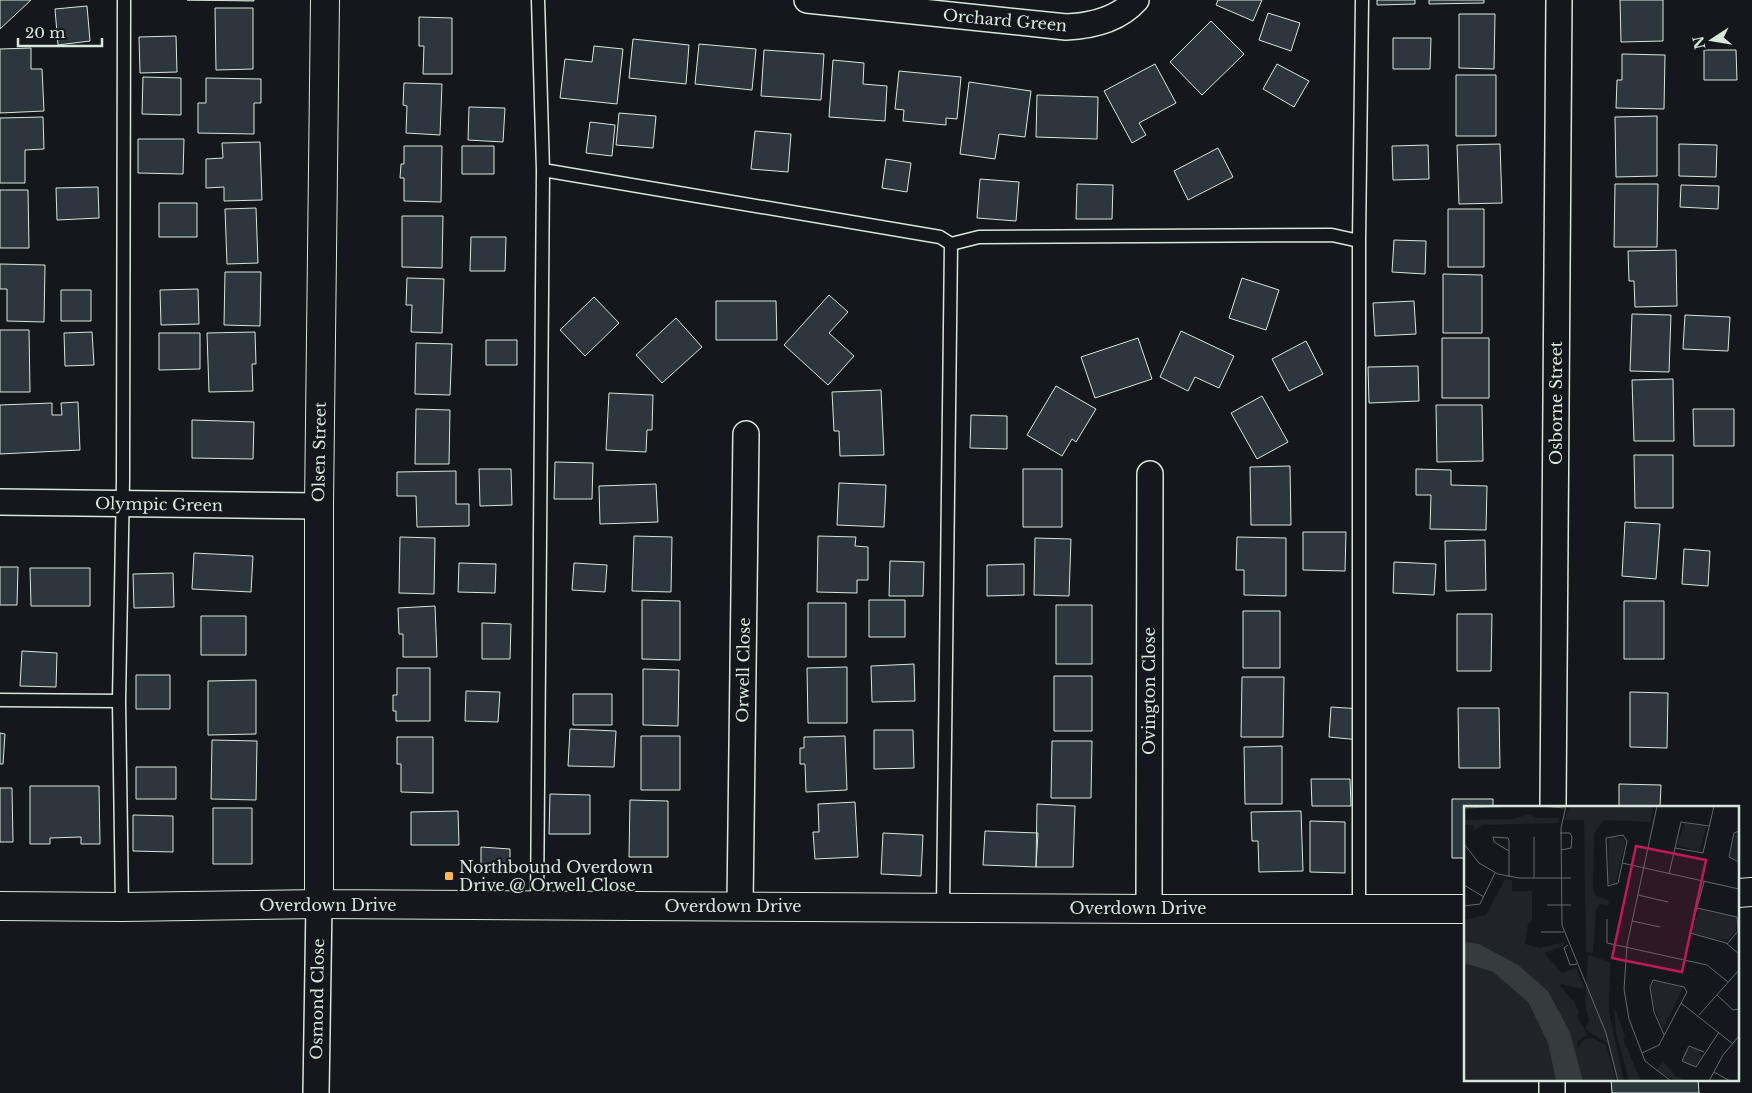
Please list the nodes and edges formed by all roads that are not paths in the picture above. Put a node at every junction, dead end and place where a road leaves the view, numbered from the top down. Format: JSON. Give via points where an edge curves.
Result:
{"nodes":[{"id":1,"x":124,"y":0,"type":"edge"},
{"id":2,"x":324,"y":0,"type":"edge"},
{"id":3,"x":538,"y":0,"type":"edge"},
{"id":4,"x":807,"y":0,"type":"edge"},
{"id":5,"x":1136,"y":0,"type":"edge"},
{"id":6,"x":1362,"y":0,"type":"edge"},
{"id":7,"x":1559,"y":0,"type":"edge"},
{"id":8,"x":543,"y":170,"type":"junction"},
{"id":9,"x":1359,"y":241,"type":"junction"},
{"id":10,"x":951,"y":244,"type":"junction"},
{"id":11,"x":746,"y":434,"type":"dead end"},
{"id":12,"x":1150,"y":474,"type":"dead end"},
{"id":13,"x":0,"y":502,"type":"edge"},
{"id":14,"x":122,"y":504,"type":"junction"},
{"id":15,"x":318,"y":506,"type":"junction"},
{"id":16,"x":0,"y":700,"type":"edge"},
{"id":17,"x":119,"y":701,"type":"junction"},
{"id":18,"x":1553,"y":806,"type":"edge"},
{"id":19,"x":319,"y":904,"type":"junction"},
{"id":20,"x":740,"y":905,"type":"junction"},
{"id":21,"x":0,"y":906,"type":"edge"},
{"id":22,"x":538,"y":906,"type":"junction"},
{"id":23,"x":122,"y":907,"type":"junction"},
{"id":24,"x":943,"y":907,"type":"junction"},
{"id":25,"x":1360,"y":908,"type":"junction"},
{"id":26,"x":1149,"y":909,"type":"junction"},
{"id":27,"x":1464,"y":909,"type":"edge"},
{"id":28,"x":1552,"y":1080,"type":"edge"},
{"id":29,"x":316,"y":1093,"type":"edge"},
{"id":30,"x":1552,"y":1093,"type":"edge"}],
"edges":[{"from":1,"to":14,"type":"lane"},
{"from":2,"to":15,"type":"street","name":"Olsen Street"},
{"from":3,"to":8,"type":"lane"},
{"from":4,"to":5,"type":"street","name":"Orchard Green","via":[[1066,28],[1084,27],[1114,17]]},
{"from":6,"to":9,"type":"lane"},
{"from":7,"to":18,"type":"street","name":"Osborne Street"},
{"from":8,"to":10,"type":"lane","via":[[940,237]]},
{"from":8,"to":22,"type":"lane"},
{"from":9,"to":10,"type":"lane","via":[[1332,236],[979,236]]},
{"from":9,"to":25,"type":"lane"},
{"from":10,"to":24,"type":"lane"},
{"from":11,"to":20,"type":"street","name":"Orwell Close"},
{"from":12,"to":26,"type":"street","name":"Ovington Close"},
{"from":13,"to":14,"type":"street","name":"Olympic Green"},
{"from":14,"to":15,"type":"street","name":"Olympic Green"},
{"from":14,"to":17,"type":"lane"},
{"from":15,"to":19,"type":"street","name":"Olsen Street"},
{"from":16,"to":17,"type":"lane"},
{"from":17,"to":23,"type":"lane"},
{"from":19,"to":22,"type":"street","name":"Overdown Drive"},
{"from":19,"to":23,"type":"street","name":"Overdown Drive"},
{"from":19,"to":29,"type":"street","name":"Osmond Close"},
{"from":20,"to":22,"type":"street","name":"Overdown Drive"},
{"from":20,"to":24,"type":"street","name":"Overdown Drive"},
{"from":21,"to":23,"type":"street","name":"Overdown Drive"},
{"from":24,"to":26,"type":"street","name":"Overdown Drive"},
{"from":25,"to":26,"type":"street","name":"Overdown Drive"},
{"from":25,"to":27,"type":"street","name":"Overdown Drive"},
{"from":28,"to":30,"type":"street"}]}
